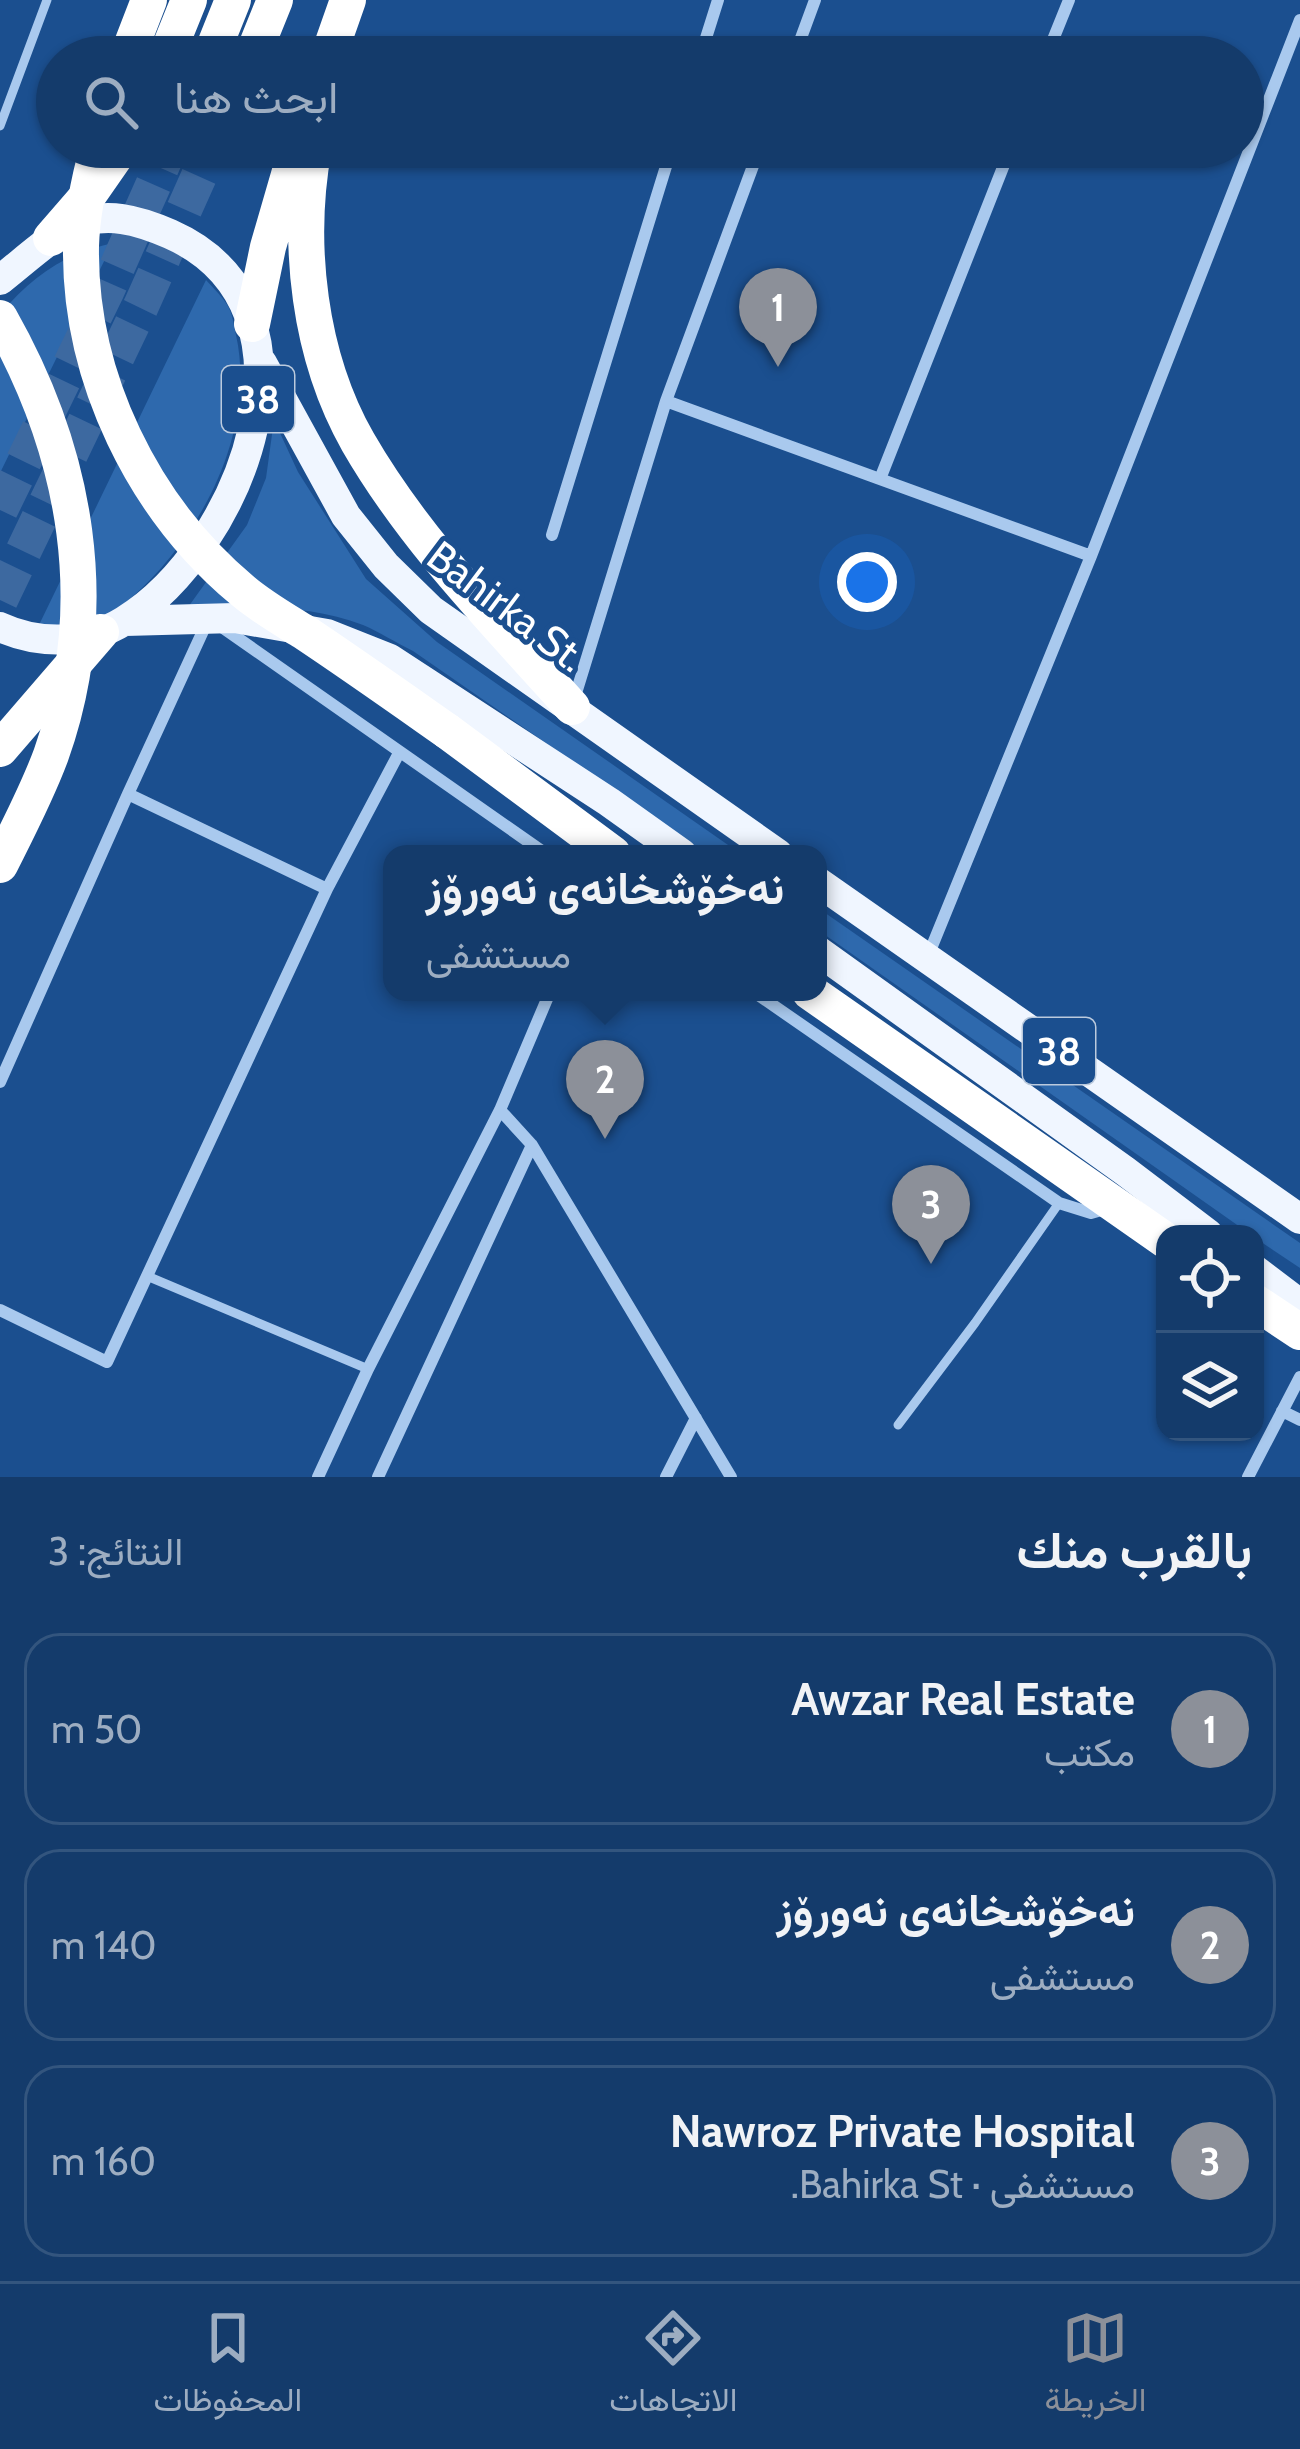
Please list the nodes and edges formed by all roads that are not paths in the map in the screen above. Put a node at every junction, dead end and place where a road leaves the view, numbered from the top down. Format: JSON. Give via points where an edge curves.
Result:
{"nodes":[{"id":1,"x":47,"y":0,"type":"edge"},
{"id":2,"x":149,"y":0,"type":"edge"},
{"id":3,"x":233,"y":0,"type":"edge"},
{"id":4,"x":275,"y":0,"type":"edge"},
{"id":5,"x":718,"y":0,"type":"edge"},
{"id":6,"x":815,"y":0,"type":"edge"},
{"id":7,"x":1069,"y":0,"type":"edge"},
{"id":8,"x":349,"y":2,"type":"edge"},
{"id":9,"x":1300,"y":20,"type":"edge"},
{"id":10,"x":136,"y":36,"type":"edge"},
{"id":11,"x":219,"y":36,"type":"edge"},
{"id":12,"x":260,"y":36,"type":"edge"},
{"id":13,"x":330,"y":36,"type":"edge"},
{"id":14,"x":336,"y":36,"type":"edge"},
{"id":15,"x":342,"y":36,"type":"edge"},
{"id":16,"x":707,"y":36,"type":"edge"},
{"id":17,"x":802,"y":36,"type":"edge"},
{"id":18,"x":1054,"y":36,"type":"edge"},
{"id":19,"x":1264,"y":112,"type":"edge"},
{"id":20,"x":0,"y":126,"type":"edge"},
{"id":21,"x":93,"y":168,"type":"edge"},
{"id":22,"x":107,"y":168,"type":"edge"},
{"id":23,"x":291,"y":168,"type":"edge"},
{"id":24,"x":312,"y":168,"type":"edge"},
{"id":25,"x":665,"y":168,"type":"edge"},
{"id":26,"x":752,"y":168,"type":"edge"},
{"id":27,"x":1003,"y":168,"type":"edge"},
{"id":28,"x":1242,"y":168,"type":"edge"},
{"id":29,"x":52,"y":238,"type":"junction"},
{"id":30,"x":0,"y":249,"type":"edge"},
{"id":31,"x":0,"y":280,"type":"edge"},
{"id":32,"x":0,"y":318,"type":"edge"},
{"id":33,"x":255,"y":340,"type":"junction"},
{"id":34,"x":666,"y":401,"type":"junction"},
{"id":35,"x":880,"y":479,"type":"junction"},
{"id":36,"x":551,"y":535,"type":"dead end"},
{"id":37,"x":1091,"y":556,"type":"junction"},
{"id":38,"x":209,"y":619,"type":"junction"},
{"id":39,"x":113,"y":626,"type":"junction"},
{"id":40,"x":0,"y":627,"type":"edge"},
{"id":41,"x":572,"y":707,"type":"junction"},
{"id":42,"x":0,"y":749,"type":"edge"},
{"id":43,"x":399,"y":753,"type":"junction"},
{"id":44,"x":128,"y":794,"type":"junction"},
{"id":45,"x":533,"y":845,"type":"edge"},
{"id":46,"x":601,"y":845,"type":"edge"},
{"id":47,"x":669,"y":845,"type":"edge"},
{"id":48,"x":765,"y":845,"type":"edge"},
{"id":49,"x":0,"y":865,"type":"edge"},
{"id":50,"x":827,"y":888,"type":"edge"},
{"id":51,"x":327,"y":889,"type":"junction"},
{"id":52,"x":827,"y":957,"type":"edge"},
{"id":53,"x":927,"y":959,"type":"junction"},
{"id":54,"x":546,"y":1001,"type":"edge"},
{"id":55,"x":767,"y":1001,"type":"edge"},
{"id":56,"x":823,"y":1001,"type":"edge"},
{"id":57,"x":0,"y":1082,"type":"edge"},
{"id":58,"x":500,"y":1110,"type":"junction"},
{"id":59,"x":532,"y":1145,"type":"junction"},
{"id":60,"x":1059,"y":1203,"type":"junction"},
{"id":61,"x":1116,"y":1206,"type":"junction"},
{"id":62,"x":1300,"y":1220,"type":"edge"},
{"id":63,"x":1196,"y":1225,"type":"edge"},
{"id":64,"x":1156,"y":1234,"type":"edge"},
{"id":65,"x":147,"y":1276,"type":"junction"},
{"id":66,"x":1264,"y":1277,"type":"edge"},
{"id":67,"x":1300,"y":1304,"type":"edge"},
{"id":68,"x":1264,"y":1308,"type":"edge"},
{"id":69,"x":0,"y":1310,"type":"edge"},
{"id":70,"x":1300,"y":1332,"type":"edge"},
{"id":71,"x":368,"y":1369,"type":"junction"},
{"id":72,"x":1300,"y":1377,"type":"edge"},
{"id":73,"x":1282,"y":1411,"type":"junction"},
{"id":74,"x":696,"y":1418,"type":"junction"},
{"id":75,"x":1300,"y":1420,"type":"edge"},
{"id":76,"x":898,"y":1425,"type":"dead end"},
{"id":77,"x":318,"y":1477,"type":"edge"},
{"id":78,"x":378,"y":1477,"type":"edge"},
{"id":79,"x":666,"y":1477,"type":"edge"},
{"id":80,"x":731,"y":1477,"type":"edge"},
{"id":81,"x":1248,"y":1477,"type":"edge"}],
"edges":[{"from":1,"to":20,"type":"lane"},
{"from":2,"to":10,"type":"highway"},
{"from":3,"to":11,"type":"highway"},
{"from":4,"to":12,"type":"highway"},
{"from":5,"to":16,"type":"street"},
{"from":6,"to":17,"type":"street"},
{"from":7,"to":18,"type":"street"},
{"from":8,"to":13,"type":"highway"},
{"from":8,"to":14,"type":"highway"},
{"from":8,"to":15,"type":"highway"},
{"from":9,"to":19,"type":"street"},
{"from":21,"to":46,"type":"highway","bridge":true,"via":[[81,246],[102,385],[137,462],[185,532],[246,593]]},
{"from":22,"to":29,"type":"highway"},
{"from":23,"to":33,"type":"highway","via":[[268,247]]},
{"from":24,"to":41,"type":"highway","via":[[308,269],[325,359],[356,438],[403,512]]},
{"from":25,"to":36,"type":"street"},
{"from":26,"to":34,"type":"street"},
{"from":27,"to":35,"type":"street"},
{"from":28,"to":37,"type":"street"},
{"from":29,"to":30,"type":"main road"},
{"from":29,"to":31,"type":"main road","number":"38"},
{"from":29,"to":33,"type":"main road","number":"38","via":[[97,218],[134,220],[186,242],[242,295]]},
{"from":32,"to":49,"type":"highway","bridge":true,"via":[[57,449],[80,591],[62,721]]},
{"from":33,"to":39,"type":"main road","number":"38","via":[[255,423],[214,524],[177,574]]},
{"from":33,"to":41,"type":"main road","name":"Bahirka St.","number":"38","via":[[346,516],[386,566],[430,610]]},
{"from":34,"to":35,"type":"street"},
{"from":34,"to":41,"type":"street"},
{"from":35,"to":37,"type":"street"},
{"from":37,"to":53,"type":"street"},
{"from":38,"to":39,"type":"main road"},
{"from":38,"to":43,"type":"street"},
{"from":38,"to":44,"type":"street"},
{"from":38,"to":47,"type":"main road","via":[[327,634],[390,659]]},
{"from":39,"to":40,"type":"main road","via":[[65,640]]},
{"from":39,"to":42,"type":"highway"},
{"from":41,"to":48,"type":"main road","name":"Bahirka St.","number":"38"},
{"from":43,"to":45,"type":"street"},
{"from":43,"to":51,"type":"street"},
{"from":44,"to":51,"type":"street"},
{"from":44,"to":57,"type":"street"},
{"from":50,"to":53,"type":"main road","number":"38"},
{"from":51,"to":65,"type":"street"},
{"from":52,"to":63,"type":"main road","number":"38"},
{"from":53,"to":62,"type":"main road","number":"38"},
{"from":54,"to":58,"type":"street"},
{"from":55,"to":60,"type":"street"},
{"from":56,"to":61,"type":"highway"},
{"from":58,"to":59,"type":"street"},
{"from":58,"to":71,"type":"street"},
{"from":59,"to":74,"type":"street"},
{"from":59,"to":78,"type":"street"},
{"from":60,"to":61,"type":"street","via":[[1091,1213]]},
{"from":60,"to":76,"type":"lane"},
{"from":61,"to":64,"type":"highway"},
{"from":65,"to":69,"type":"street","via":[[107,1362]]},
{"from":65,"to":71,"type":"lane"},
{"from":66,"to":67,"type":"main road"},
{"from":68,"to":70,"type":"highway"},
{"from":71,"to":77,"type":"street"},
{"from":72,"to":73,"type":"street"},
{"from":73,"to":75,"type":"street"},
{"from":73,"to":81,"type":"street"},
{"from":74,"to":79,"type":"street"},
{"from":74,"to":80,"type":"street"}]}
